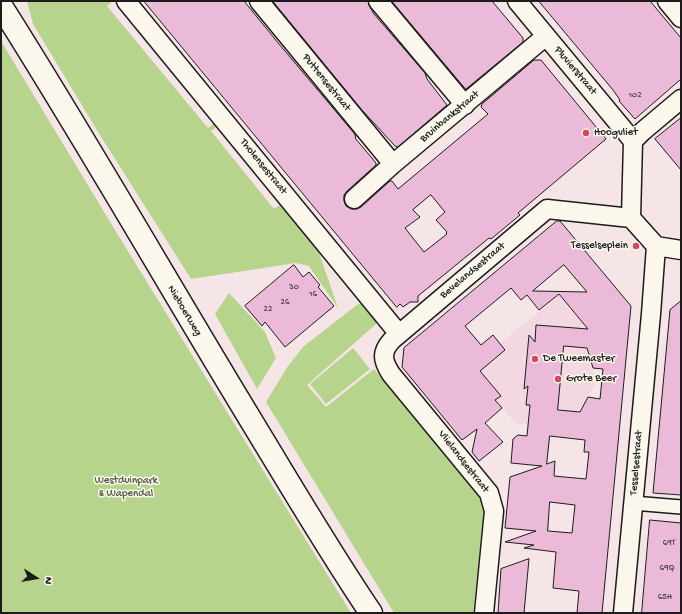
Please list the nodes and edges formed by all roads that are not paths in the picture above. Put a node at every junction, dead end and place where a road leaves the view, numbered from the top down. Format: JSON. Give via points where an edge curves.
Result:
{"nodes":[{"id":1,"x":126,"y":1,"type":"edge"},
{"id":2,"x":259,"y":1,"type":"edge"},
{"id":3,"x":378,"y":1,"type":"edge"},
{"id":4,"x":517,"y":1,"type":"edge"},
{"id":5,"x":667,"y":1,"type":"edge"},
{"id":6,"x":1,"y":6,"type":"edge"},
{"id":7,"x":681,"y":18,"type":"edge"},
{"id":8,"x":546,"y":36,"type":"junction"},
{"id":9,"x":681,"y":99,"type":"edge"},
{"id":10,"x":465,"y":105,"type":"junction"},
{"id":11,"x":633,"y":141,"type":"junction"},
{"id":12,"x":393,"y":164,"type":"junction"},
{"id":13,"x":354,"y":199,"type":"dead end"},
{"id":14,"x":632,"y":218,"type":"junction"},
{"id":15,"x":656,"y":246,"type":"junction"},
{"id":16,"x":681,"y":250,"type":"edge"},
{"id":17,"x":399,"y":334,"type":"junction"},
{"id":18,"x":633,"y":503,"type":"junction"},
{"id":19,"x":681,"y":507,"type":"edge"},
{"id":20,"x":371,"y":613,"type":"edge"},
{"id":21,"x":484,"y":613,"type":"edge"},
{"id":22,"x":623,"y":613,"type":"edge"}],
"edges":[{"from":1,"to":17,"type":"street","name":"Tholensestraat"},
{"from":2,"to":12,"type":"street","name":"Puttensestraat"},
{"from":3,"to":10,"type":"street"},
{"from":4,"to":8,"type":"street","name":"Pluvierstraat"},
{"from":5,"to":7,"type":"street"},
{"from":6,"to":20,"type":"street","name":"Nieboerweg","via":[[43,72],[183,309]]},
{"from":8,"to":10,"type":"street","name":"Bruinbankstraat"},
{"from":8,"to":11,"type":"street","name":"Pluvierstraat"},
{"from":9,"to":11,"type":"street"},
{"from":10,"to":12,"type":"street","name":"Bruinbankstraat"},
{"from":11,"to":14,"type":"street"},
{"from":12,"to":13,"type":"street","name":"Bruinbankstraat"},
{"from":14,"to":15,"type":"street"},
{"from":14,"to":17,"type":"street","name":"Bevelandsestraat","via":[[547,209]]},
{"from":15,"to":16,"type":"street"},
{"from":15,"to":18,"type":"street","name":"Tesselsestraat"},
{"from":17,"to":21,"type":"street","name":"Vlielandsestraat","via":[[387,345],[384,352],[386,365],[485,487],[492,501],[494,511]]},
{"from":18,"to":19,"type":"street"},
{"from":18,"to":22,"type":"street","name":"Tesselsestraat"}]}
